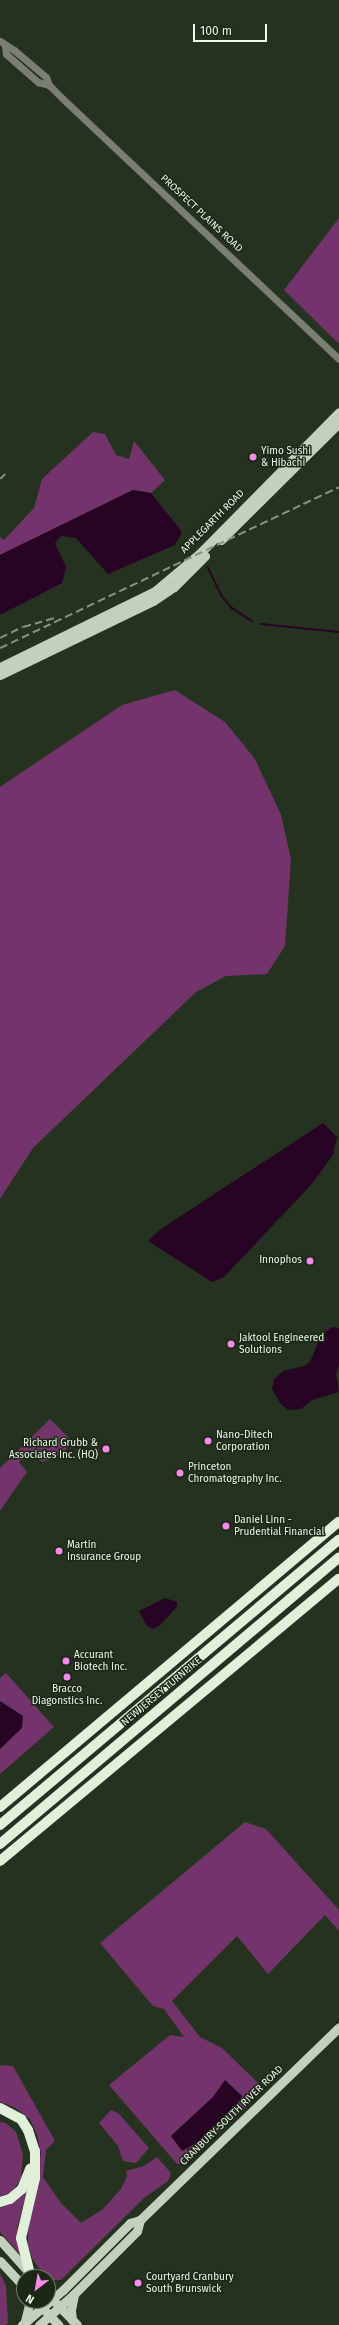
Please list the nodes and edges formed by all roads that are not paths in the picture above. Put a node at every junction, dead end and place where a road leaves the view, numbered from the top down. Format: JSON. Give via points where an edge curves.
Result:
{"nodes":[{"id":1,"x":2,"y":44,"type":"edge"},
{"id":2,"x":339,"y":359,"type":"edge"},
{"id":3,"x":339,"y":412,"type":"edge"},
{"id":4,"x":339,"y":423,"type":"edge"},
{"id":5,"x":0,"y":667,"type":"edge"},
{"id":6,"x":0,"y":675,"type":"edge"},
{"id":7,"x":339,"y":1522,"type":"edge"},
{"id":8,"x":339,"y":1540,"type":"edge"},
{"id":9,"x":339,"y":1558,"type":"edge"},
{"id":10,"x":339,"y":1580,"type":"edge"},
{"id":11,"x":0,"y":1807,"type":"edge"},
{"id":12,"x":0,"y":1825,"type":"edge"},
{"id":13,"x":0,"y":1844,"type":"edge"},
{"id":14,"x":0,"y":1861,"type":"edge"},
{"id":15,"x":339,"y":2027,"type":"edge"},
{"id":16,"x":0,"y":2108,"type":"edge"},
{"id":17,"x":0,"y":2114,"type":"edge"},
{"id":18,"x":0,"y":2202,"type":"edge"},
{"id":19,"x":140,"y":2220,"type":"junction"},
{"id":20,"x":0,"y":2240,"type":"edge"},
{"id":21,"x":0,"y":2260,"type":"edge"},
{"id":22,"x":26,"y":2269,"type":"edge"},
{"id":23,"x":30,"y":2269,"type":"edge"},
{"id":24,"x":16,"y":2279,"type":"edge"},
{"id":25,"x":56,"y":2291,"type":"edge"},
{"id":26,"x":74,"y":2294,"type":"junction"},
{"id":27,"x":56,"y":2304,"type":"edge"},
{"id":28,"x":58,"y":2306,"type":"junction"},
{"id":29,"x":28,"y":2309,"type":"edge"},
{"id":30,"x":35,"y":2309,"type":"edge"},
{"id":31,"x":44,"y":2309,"type":"edge"},
{"id":32,"x":49,"y":2315,"type":"junction"},
{"id":33,"x":74,"y":2323,"type":"edge"},
{"id":34,"x":24,"y":2324,"type":"edge"},
{"id":35,"x":39,"y":2325,"type":"edge"},
{"id":36,"x":58,"y":2325,"type":"edge"}],
"edges":[{"from":1,"to":2,"type":"street","name":"PROSPECT PLAINS ROAD","via":[[6,54],[38,82],[49,85]]},
{"from":3,"to":5,"type":"main road","name":"APPLEGARTH ROAD","via":[[199,554],[155,591]]},
{"from":4,"to":6,"type":"main road","name":"APPLEGARTH ROAD","via":[[174,586],[129,614]]},
{"from":7,"to":11,"type":"highway","name":"NEW JERSEY TURNPIKE"},
{"from":8,"to":12,"type":"highway","name":"NEW JERSEY TURNPIKE"},
{"from":9,"to":13,"type":"highway","name":"NEW JERSEY TURNPIKE"},
{"from":10,"to":14,"type":"highway"},
{"from":15,"to":19,"type":"main road","name":"CRANBURY-SOUTH RIVER ROAD"},
{"from":16,"to":23,"type":"highway","via":[[21,2119],[34,2147],[35,2173],[21,2238]]},
{"from":17,"to":18,"type":"highway","via":[[11,2119],[22,2130],[30,2160],[28,2176],[22,2189],[10,2199]]},
{"from":19,"to":25,"type":"main road","name":"CRANBURY-SOUTH RIVER ROAD","via":[[130,2223]]},
{"from":19,"to":26,"type":"main road","name":"CRANBURY-SOUTH RIVER ROAD","via":[[137,2231]]},
{"from":20,"to":22,"type":"main road"},
{"from":21,"to":24,"type":"main road"},
{"from":26,"to":28,"type":"main road","name":"CRANBURY-SOUTH RIVER ROAD"},
{"from":26,"to":33,"type":"main road","via":[[71,2310]]},
{"from":27,"to":28,"type":"main road"},
{"from":28,"to":32,"type":"main road","name":"CRANBURY-SOUTH RIVER ROAD"},
{"from":28,"to":33,"type":"main road"},
{"from":29,"to":34,"type":"main road"},
{"from":30,"to":34,"type":"main road","name":"CRANBURY-SOUTH RIVER ROAD"},
{"from":31,"to":32,"type":"main road"},
{"from":32,"to":35,"type":"main road","name":"CRANBURY-SOUTH RIVER ROAD"},
{"from":32,"to":36,"type":"main road"}]}
